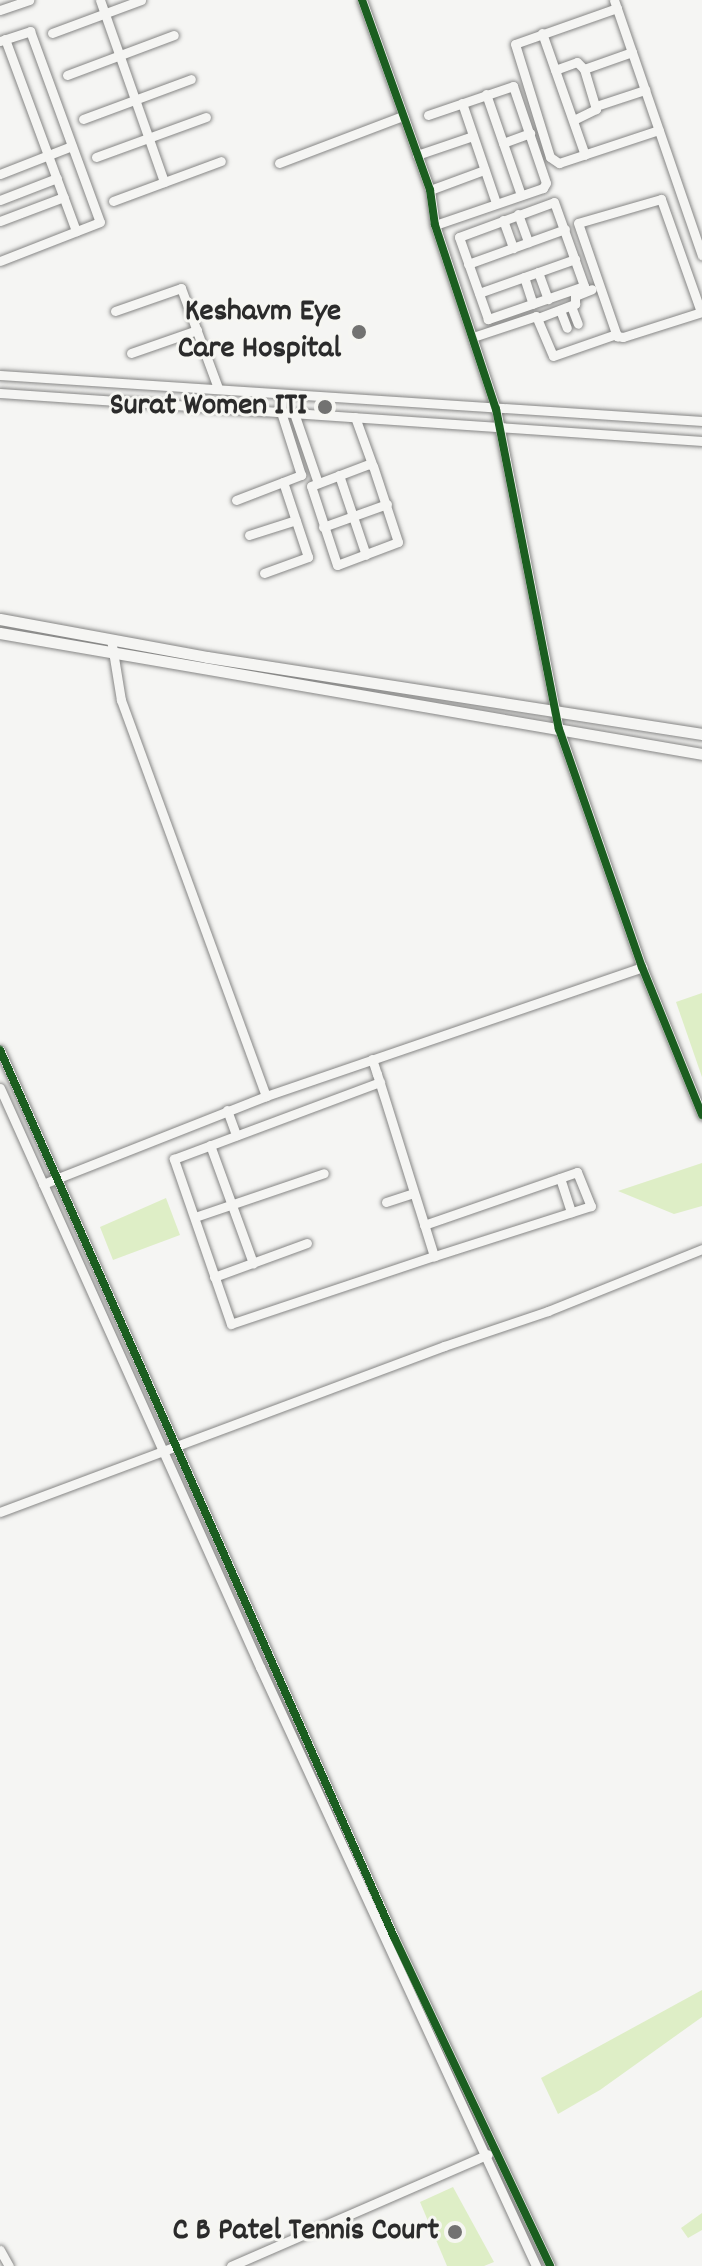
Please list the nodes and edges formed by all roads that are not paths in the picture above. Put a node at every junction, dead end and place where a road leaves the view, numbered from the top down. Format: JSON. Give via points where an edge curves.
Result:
{"nodes":[{"id":1,"x":29,"y":0,"type":"edge"},
{"id":2,"x":100,"y":0,"type":"edge"},
{"id":3,"x":141,"y":0,"type":"edge"},
{"id":4,"x":362,"y":0,"type":"edge"},
{"id":5,"x":616,"y":4,"type":"edge"},
{"id":6,"x":0,"y":10,"type":"edge"},
{"id":7,"x":105,"y":14,"type":"junction"},
{"id":8,"x":52,"y":33,"type":"dead end"},
{"id":9,"x":542,"y":33,"type":"junction"},
{"id":10,"x":174,"y":35,"type":"dead end"},
{"id":11,"x":2,"y":40,"type":"edge"},
{"id":12,"x":632,"y":52,"type":"junction"},
{"id":13,"x":119,"y":55,"type":"junction"},
{"id":14,"x":584,"y":69,"type":"junction"},
{"id":15,"x":555,"y":70,"type":"junction"},
{"id":16,"x":67,"y":75,"type":"dead end"},
{"id":17,"x":191,"y":79,"type":"dead end"},
{"id":18,"x":645,"y":90,"type":"junction"},
{"id":19,"x":486,"y":94,"type":"junction"},
{"id":20,"x":135,"y":100,"type":"junction"},
{"id":21,"x":462,"y":103,"type":"junction"},
{"id":22,"x":596,"y":106,"type":"junction"},
{"id":23,"x":428,"y":115,"type":"dead end"},
{"id":24,"x":403,"y":116,"type":"junction"},
{"id":25,"x":206,"y":117,"type":"dead end"},
{"id":26,"x":83,"y":119,"type":"dead end"},
{"id":27,"x":573,"y":120,"type":"junction"},
{"id":28,"x":659,"y":130,"type":"junction"},
{"id":29,"x":530,"y":133,"type":"junction"},
{"id":30,"x":473,"y":136,"type":"junction"},
{"id":31,"x":149,"y":138,"type":"junction"},
{"id":32,"x":503,"y":143,"type":"junction"},
{"id":33,"x":72,"y":146,"type":"junction"},
{"id":34,"x":49,"y":155,"type":"junction"},
{"id":35,"x":417,"y":155,"type":"junction"},
{"id":36,"x":585,"y":155,"type":"junction"},
{"id":37,"x":96,"y":157,"type":"dead end"},
{"id":38,"x":0,"y":161,"type":"edge"},
{"id":39,"x":221,"y":161,"type":"dead end"},
{"id":40,"x":279,"y":163,"type":"dead end"},
{"id":41,"x":484,"y":170,"type":"junction"},
{"id":42,"x":2,"y":173,"type":"edge"},
{"id":43,"x":57,"y":178,"type":"junction"},
{"id":44,"x":164,"y":182,"type":"junction"},
{"id":45,"x":430,"y":190,"type":"junction"},
{"id":46,"x":521,"y":195,"type":"junction"},
{"id":47,"x":64,"y":197,"type":"junction"},
{"id":48,"x":0,"y":200,"type":"edge"},
{"id":49,"x":113,"y":201,"type":"dead end"},
{"id":50,"x":496,"y":203,"type":"junction"},
{"id":51,"x":518,"y":214,"type":"junction"},
{"id":52,"x":503,"y":220,"type":"junction"},
{"id":53,"x":0,"y":221,"type":"edge"},
{"id":54,"x":435,"y":225,"type":"junction"},
{"id":55,"x":565,"y":229,"type":"junction"},
{"id":56,"x":76,"y":231,"type":"junction"},
{"id":57,"x":697,"y":239,"type":"junction"},
{"id":58,"x":528,"y":242,"type":"junction"},
{"id":59,"x":678,"y":246,"type":"junction"},
{"id":60,"x":513,"y":248,"type":"junction"},
{"id":61,"x":701,"y":253,"type":"edge"},
{"id":62,"x":682,"y":257,"type":"junction"},
{"id":63,"x":575,"y":259,"type":"junction"},
{"id":64,"x":0,"y":261,"type":"edge"},
{"id":65,"x":468,"y":264,"type":"junction"},
{"id":66,"x":538,"y":272,"type":"junction"},
{"id":67,"x":524,"y":277,"type":"junction"},
{"id":68,"x":475,"y":284,"type":"junction"},
{"id":69,"x":456,"y":285,"type":"junction"},
{"id":70,"x":592,"y":289,"type":"dead end"},
{"id":71,"x":548,"y":299,"type":"junction"},
{"id":72,"x":533,"y":304,"type":"junction"},
{"id":73,"x":571,"y":306,"type":"junction"},
{"id":74,"x":560,"y":310,"type":"junction"},
{"id":75,"x":115,"y":311,"type":"dead end"},
{"id":76,"x":702,"y":312,"type":"edge"},
{"id":77,"x":538,"y":318,"type":"junction"},
{"id":78,"x":578,"y":324,"type":"dead end"},
{"id":79,"x":567,"y":328,"type":"dead end"},
{"id":80,"x":197,"y":330,"type":"junction"},
{"id":81,"x":616,"y":334,"type":"junction"},
{"id":82,"x":473,"y":337,"type":"junction"},
{"id":83,"x":131,"y":353,"type":"dead end"},
{"id":84,"x":0,"y":375,"type":"edge"},
{"id":85,"x":218,"y":388,"type":"junction"},
{"id":86,"x":0,"y":393,"type":"edge"},
{"id":87,"x":282,"y":394,"type":"junction"},
{"id":88,"x":423,"y":404,"type":"junction"},
{"id":89,"x":496,"y":409,"type":"junction"},
{"id":90,"x":281,"y":412,"type":"junction"},
{"id":91,"x":294,"y":413,"type":"junction"},
{"id":92,"x":355,"y":417,"type":"junction"},
{"id":93,"x":702,"y":421,"type":"edge"},
{"id":94,"x":422,"y":422,"type":"junction"},
{"id":95,"x":500,"y":427,"type":"junction"},
{"id":96,"x":702,"y":441,"type":"edge"},
{"id":97,"x":372,"y":464,"type":"junction"},
{"id":98,"x":339,"y":475,"type":"junction"},
{"id":99,"x":283,"y":482,"type":"junction"},
{"id":100,"x":318,"y":483,"type":"junction"},
{"id":101,"x":236,"y":500,"type":"dead end"},
{"id":102,"x":387,"y":504,"type":"junction"},
{"id":103,"x":353,"y":516,"type":"junction"},
{"id":104,"x":296,"y":520,"type":"junction"},
{"id":105,"x":323,"y":527,"type":"junction"},
{"id":106,"x":249,"y":535,"type":"dead end"},
{"id":107,"x":366,"y":555,"type":"junction"},
{"id":108,"x":264,"y":573,"type":"dead end"},
{"id":109,"x":0,"y":619,"type":"edge"},
{"id":110,"x":0,"y":633,"type":"edge"},
{"id":111,"x":111,"y":639,"type":"junction"},
{"id":112,"x":112,"y":655,"type":"junction"},
{"id":113,"x":559,"y":712,"type":"junction"},
{"id":114,"x":559,"y":729,"type":"junction"},
{"id":115,"x":702,"y":734,"type":"edge"},
{"id":116,"x":702,"y":754,"type":"edge"},
{"id":117,"x":642,"y":967,"type":"junction"},
{"id":118,"x":0,"y":1050,"type":"edge"},
{"id":119,"x":372,"y":1059,"type":"junction"},
{"id":120,"x":380,"y":1082,"type":"junction"},
{"id":121,"x":0,"y":1088,"type":"edge"},
{"id":122,"x":266,"y":1096,"type":"junction"},
{"id":123,"x":227,"y":1110,"type":"junction"},
{"id":124,"x":702,"y":1115,"type":"edge"},
{"id":125,"x":236,"y":1135,"type":"junction"},
{"id":126,"x":210,"y":1145,"type":"junction"},
{"id":127,"x":324,"y":1173,"type":"dead end"},
{"id":128,"x":58,"y":1178,"type":"junction"},
{"id":129,"x":560,"y":1178,"type":"junction"},
{"id":130,"x":43,"y":1184,"type":"junction"},
{"id":131,"x":414,"y":1193,"type":"junction"},
{"id":132,"x":386,"y":1202,"type":"dead end"},
{"id":133,"x":231,"y":1204,"type":"junction"},
{"id":134,"x":571,"y":1212,"type":"junction"},
{"id":135,"x":195,"y":1217,"type":"junction"},
{"id":136,"x":424,"y":1225,"type":"junction"},
{"id":137,"x":307,"y":1243,"type":"dead end"},
{"id":138,"x":702,"y":1249,"type":"edge"},
{"id":139,"x":434,"y":1256,"type":"junction"},
{"id":140,"x":253,"y":1263,"type":"junction"},
{"id":141,"x":214,"y":1277,"type":"junction"},
{"id":142,"x":177,"y":1445,"type":"junction"},
{"id":143,"x":163,"y":1451,"type":"junction"},
{"id":144,"x":0,"y":1512,"type":"edge"},
{"id":145,"x":489,"y":2153,"type":"junction"},
{"id":146,"x":0,"y":2250,"type":"edge"},
{"id":147,"x":9,"y":2266,"type":"edge"},
{"id":148,"x":231,"y":2266,"type":"edge"},
{"id":149,"x":536,"y":2266,"type":"edge"},
{"id":150,"x":550,"y":2266,"type":"edge"}],
"edges":[{"from":1,"to":6,"type":"street"},
{"from":2,"to":7,"type":"street"},
{"from":3,"to":7,"type":"street"},
{"from":4,"to":24,"type":"street"},
{"from":5,"to":9,"type":"street"},
{"from":5,"to":12,"type":"street"},
{"from":7,"to":8,"type":"street"},
{"from":7,"to":13,"type":"street"},
{"from":9,"to":15,"type":"street"},
{"from":9,"to":36,"type":"street","via":[[518,41],[513,49],[550,157],[559,163]]},
{"from":10,"to":13,"type":"street"},
{"from":11,"to":33,"type":"street","via":[[30,31]]},
{"from":11,"to":34,"type":"street"},
{"from":12,"to":14,"type":"street"},
{"from":12,"to":18,"type":"street"},
{"from":13,"to":16,"type":"street"},
{"from":13,"to":20,"type":"street"},
{"from":14,"to":15,"type":"street","via":[[577,62]]},
{"from":14,"to":22,"type":"street"},
{"from":15,"to":27,"type":"street"},
{"from":17,"to":20,"type":"street"},
{"from":18,"to":22,"type":"street"},
{"from":18,"to":28,"type":"street"},
{"from":19,"to":21,"type":"street"},
{"from":19,"to":29,"type":"street","via":[[513,86]]},
{"from":19,"to":32,"type":"street"},
{"from":20,"to":26,"type":"street"},
{"from":20,"to":31,"type":"street"},
{"from":21,"to":23,"type":"street"},
{"from":21,"to":30,"type":"street"},
{"from":22,"to":27,"type":"street","via":[[594,112]]},
{"from":24,"to":35,"type":"street"},
{"from":24,"to":40,"type":"street"},
{"from":25,"to":31,"type":"street"},
{"from":27,"to":36,"type":"street"},
{"from":28,"to":36,"type":"street"},
{"from":28,"to":57,"type":"street"},
{"from":29,"to":32,"type":"street"},
{"from":29,"to":46,"type":"street","via":[[545,186]]},
{"from":30,"to":35,"type":"street"},
{"from":30,"to":41,"type":"street"},
{"from":31,"to":37,"type":"street"},
{"from":31,"to":44,"type":"street"},
{"from":32,"to":46,"type":"street"},
{"from":33,"to":34,"type":"street"},
{"from":33,"to":56,"type":"street","via":[[100,222]]},
{"from":34,"to":42,"type":"street"},
{"from":34,"to":43,"type":"street"},
{"from":35,"to":45,"type":"street"},
{"from":38,"to":42,"type":"street"},
{"from":39,"to":44,"type":"street"},
{"from":41,"to":45,"type":"street"},
{"from":41,"to":50,"type":"street"},
{"from":43,"to":47,"type":"street"},
{"from":43,"to":48,"type":"street"},
{"from":44,"to":49,"type":"street"},
{"from":45,"to":54,"type":"street"},
{"from":46,"to":50,"type":"street"},
{"from":47,"to":53,"type":"street"},
{"from":47,"to":56,"type":"street"},
{"from":50,"to":54,"type":"street"},
{"from":51,"to":52,"type":"street"},
{"from":51,"to":55,"type":"street","via":[[554,202]]},
{"from":51,"to":58,"type":"street"},
{"from":52,"to":60,"type":"street"},
{"from":52,"to":65,"type":"street","via":[[459,237]]},
{"from":54,"to":69,"type":"street"},
{"from":55,"to":58,"type":"street"},
{"from":55,"to":63,"type":"street"},
{"from":56,"to":64,"type":"street"},
{"from":57,"to":59,"type":"street"},
{"from":57,"to":61,"type":"street"},
{"from":58,"to":60,"type":"street"},
{"from":59,"to":62,"type":"street"},
{"from":59,"to":81,"type":"street","via":[[660,198],[578,223]]},
{"from":60,"to":65,"type":"street"},
{"from":61,"to":62,"type":"street"},
{"from":62,"to":76,"type":"street"},
{"from":63,"to":66,"type":"street"},
{"from":63,"to":71,"type":"street","via":[[584,286]]},
{"from":65,"to":68,"type":"street"},
{"from":66,"to":67,"type":"street"},
{"from":66,"to":71,"type":"street"},
{"from":67,"to":68,"type":"street"},
{"from":67,"to":72,"type":"street"},
{"from":68,"to":69,"type":"street"},
{"from":68,"to":72,"type":"street","via":[[489,319]]},
{"from":69,"to":82,"type":"street"},
{"from":70,"to":73,"type":"street","via":[[577,295]]},
{"from":71,"to":72,"type":"street"},
{"from":73,"to":74,"type":"street"},
{"from":73,"to":78,"type":"street"},
{"from":74,"to":77,"type":"street"},
{"from":74,"to":79,"type":"street"},
{"from":75,"to":80,"type":"street","via":[[179,287]]},
{"from":76,"to":81,"type":"street","via":[[623,337]]},
{"from":77,"to":81,"type":"street","via":[[553,356]]},
{"from":77,"to":82,"type":"street"},
{"from":80,"to":83,"type":"street"},
{"from":80,"to":85,"type":"street"},
{"from":82,"to":89,"type":"street"},
{"from":84,"to":85,"type":"street"},
{"from":85,"to":87,"type":"street"},
{"from":86,"to":90,"type":"street"},
{"from":87,"to":88,"type":"street"},
{"from":87,"to":90,"type":"street"},
{"from":88,"to":89,"type":"street"},
{"from":88,"to":94,"type":"street"},
{"from":89,"to":93,"type":"street"},
{"from":89,"to":95,"type":"street"},
{"from":90,"to":91,"type":"street"},
{"from":90,"to":99,"type":"street","via":[[301,473]]},
{"from":91,"to":92,"type":"street"},
{"from":91,"to":100,"type":"street"},
{"from":92,"to":94,"type":"street"},
{"from":92,"to":97,"type":"street"},
{"from":94,"to":95,"type":"street"},
{"from":95,"to":96,"type":"street"},
{"from":95,"to":113,"type":"street"},
{"from":97,"to":98,"type":"street"},
{"from":97,"to":102,"type":"street"},
{"from":98,"to":100,"type":"street"},
{"from":98,"to":103,"type":"street"},
{"from":99,"to":101,"type":"street"},
{"from":99,"to":104,"type":"street"},
{"from":100,"to":105,"type":"street","via":[[310,491]]},
{"from":102,"to":103,"type":"street"},
{"from":102,"to":107,"type":"street","via":[[398,542]]},
{"from":103,"to":105,"type":"street"},
{"from":103,"to":107,"type":"street"},
{"from":104,"to":106,"type":"street"},
{"from":104,"to":108,"type":"street","via":[[308,557]]},
{"from":105,"to":107,"type":"street","via":[[337,565]]},
{"from":109,"to":111,"type":"main road"},
{"from":110,"to":112,"type":"main road"},
{"from":111,"to":112,"type":"street"},
{"from":111,"to":113,"type":"main road"},
{"from":112,"to":114,"type":"main road"},
{"from":112,"to":122,"type":"street","via":[[121,700]]},
{"from":113,"to":114,"type":"street"},
{"from":113,"to":115,"type":"main road"},
{"from":114,"to":116,"type":"main road"},
{"from":114,"to":117,"type":"street"},
{"from":117,"to":119,"type":"street"},
{"from":117,"to":124,"type":"street"},
{"from":118,"to":128,"type":"street"},
{"from":119,"to":120,"type":"street"},
{"from":119,"to":122,"type":"street"},
{"from":120,"to":125,"type":"street"},
{"from":120,"to":131,"type":"street"},
{"from":121,"to":130,"type":"street"},
{"from":122,"to":123,"type":"street"},
{"from":123,"to":125,"type":"street"},
{"from":123,"to":128,"type":"street"},
{"from":125,"to":126,"type":"street"},
{"from":126,"to":133,"type":"street"},
{"from":126,"to":135,"type":"street","via":[[174,1159]]},
{"from":127,"to":133,"type":"street"},
{"from":128,"to":130,"type":"street"},
{"from":128,"to":142,"type":"street"},
{"from":129,"to":134,"type":"street"},
{"from":129,"to":134,"type":"street","via":[[577,1172],[591,1206]]},
{"from":129,"to":136,"type":"street"},
{"from":130,"to":143,"type":"street"},
{"from":131,"to":132,"type":"street"},
{"from":131,"to":136,"type":"street"},
{"from":133,"to":135,"type":"street"},
{"from":133,"to":140,"type":"street"},
{"from":134,"to":139,"type":"street"},
{"from":135,"to":141,"type":"street"},
{"from":136,"to":139,"type":"street"},
{"from":137,"to":140,"type":"street"},
{"from":138,"to":142,"type":"street","via":[[548,1311]]},
{"from":139,"to":141,"type":"street","via":[[231,1324]]},
{"from":140,"to":141,"type":"street"},
{"from":142,"to":143,"type":"street"},
{"from":142,"to":145,"type":"street"},
{"from":143,"to":144,"type":"street"},
{"from":143,"to":145,"type":"street"},
{"from":145,"to":148,"type":"street"},
{"from":145,"to":149,"type":"street"},
{"from":145,"to":150,"type":"street"},
{"from":146,"to":147,"type":"street"}]}
